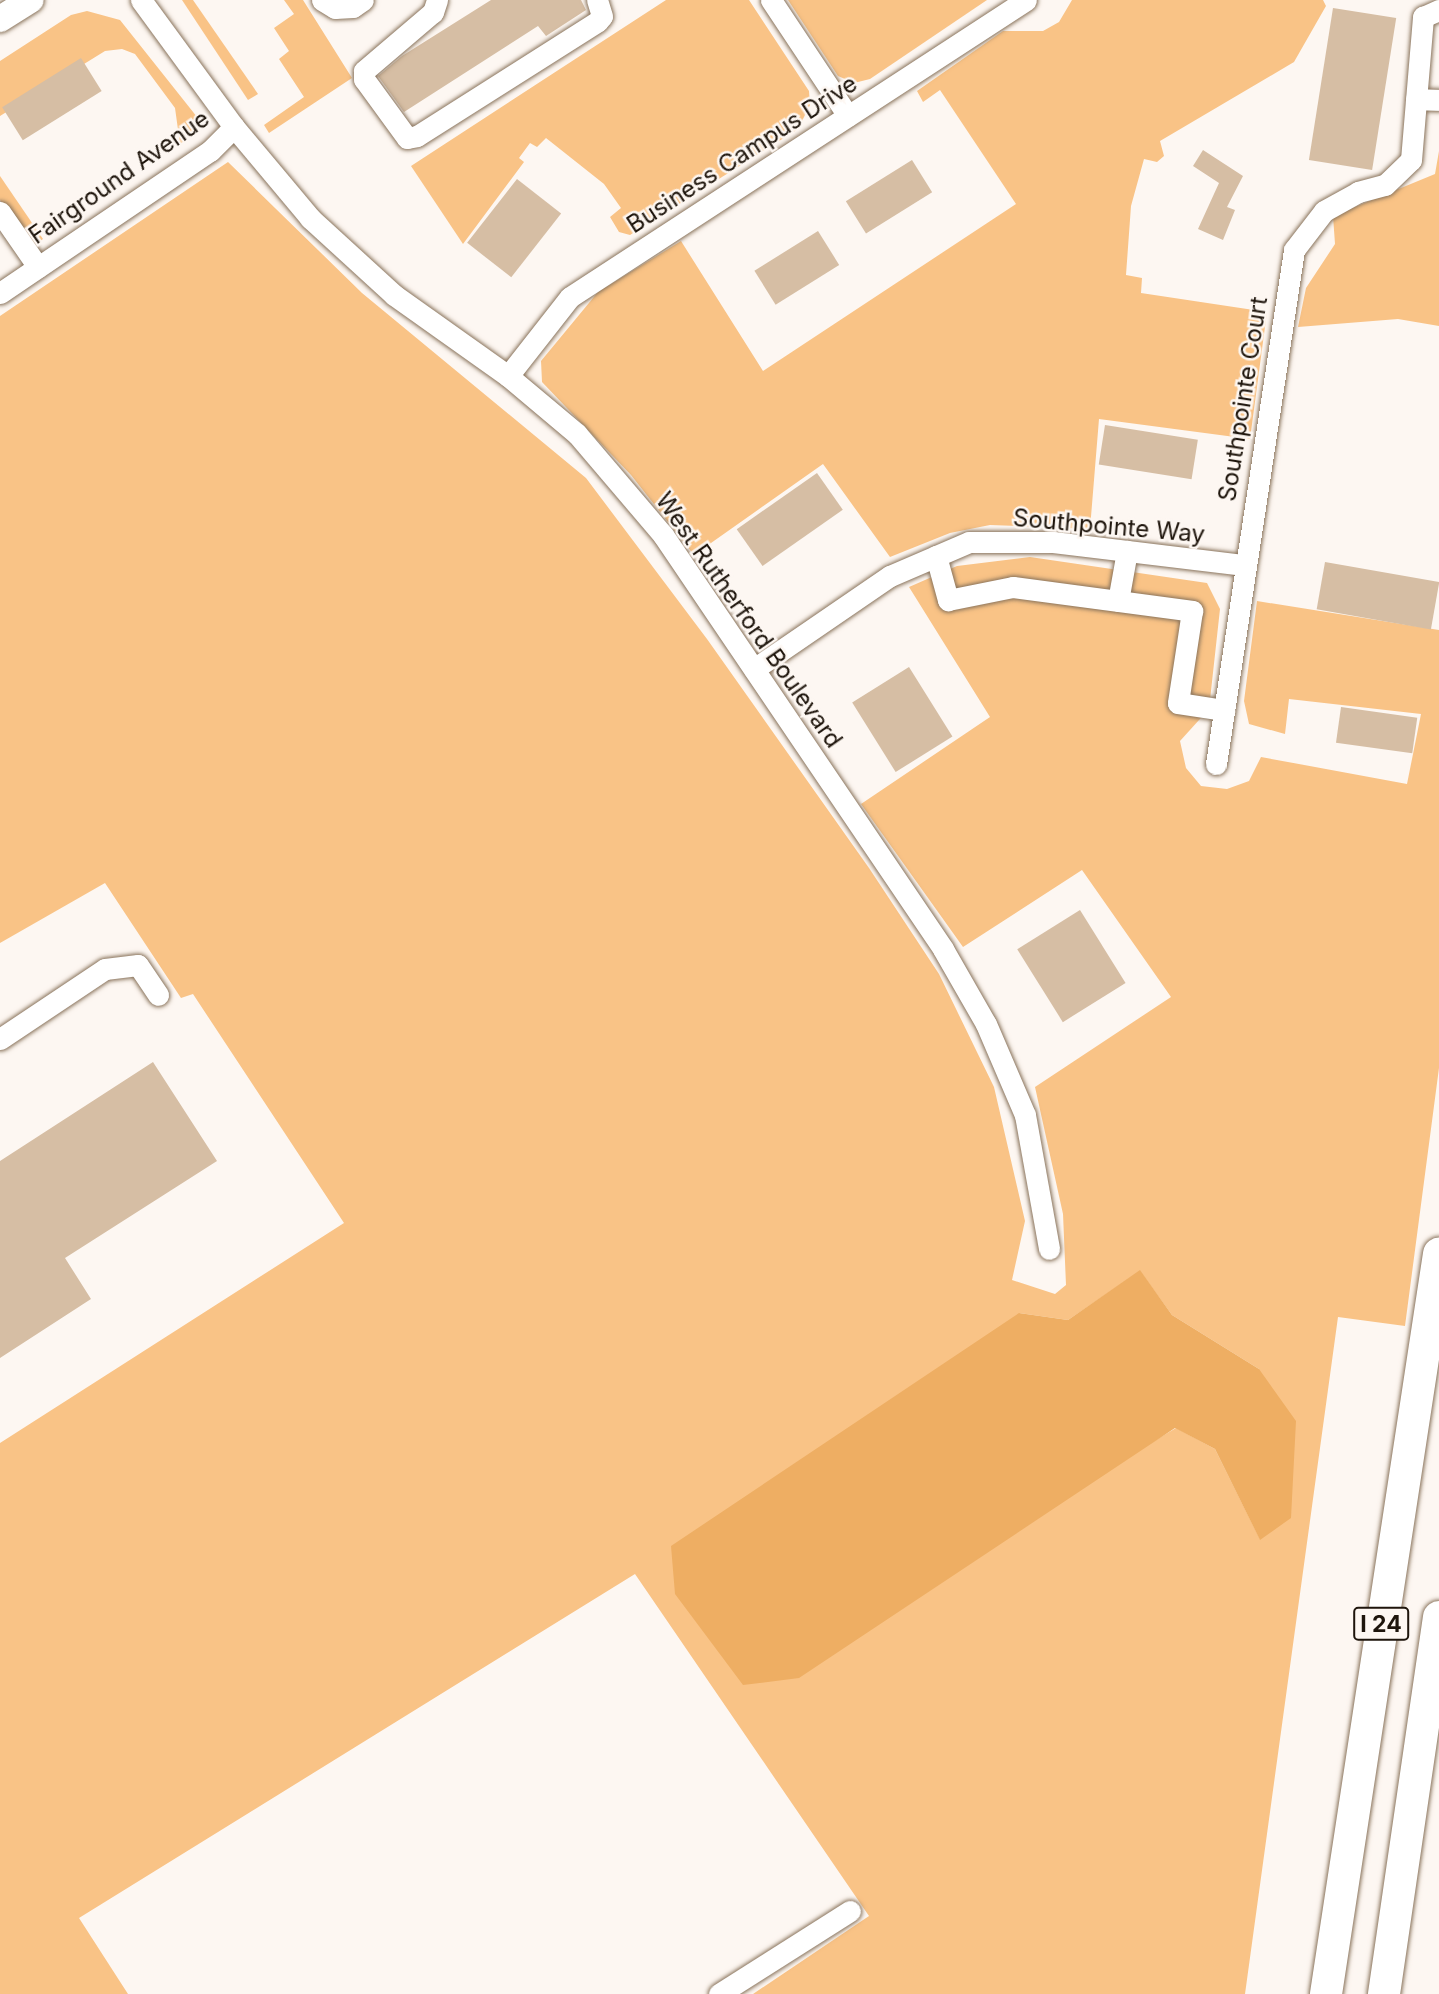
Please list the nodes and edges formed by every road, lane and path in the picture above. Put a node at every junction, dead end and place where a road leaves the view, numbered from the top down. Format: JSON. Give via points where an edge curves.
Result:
{"nodes":[{"id":1,"x":31,"y":0,"type":"edge"},
{"id":2,"x":141,"y":0,"type":"edge"},
{"id":3,"x":322,"y":0,"type":"edge"},
{"id":4,"x":363,"y":0,"type":"edge"},
{"id":5,"x":437,"y":0,"type":"edge"},
{"id":6,"x":597,"y":0,"type":"edge"},
{"id":7,"x":771,"y":0,"type":"edge"},
{"id":8,"x":1027,"y":0,"type":"edge"},
{"id":9,"x":1439,"y":10,"type":"edge"},
{"id":10,"x":0,"y":19,"type":"edge"},
{"id":11,"x":1416,"y":99,"type":"junction"},
{"id":12,"x":1439,"y":100,"type":"edge"},
{"id":13,"x":848,"y":116,"type":"junction"},
{"id":14,"x":234,"y":127,"type":"junction"},
{"id":15,"x":3,"y":224,"type":"edge"},
{"id":16,"x":38,"y":267,"type":"junction"},
{"id":17,"x":0,"y":293,"type":"edge"},
{"id":18,"x":508,"y":376,"type":"junction"},
{"id":19,"x":1127,"y":551,"type":"junction"},
{"id":20,"x":936,"y":556,"type":"junction"},
{"id":21,"x":1244,"y":565,"type":"junction"},
{"id":22,"x":1118,"y":601,"type":"junction"},
{"id":23,"x":754,"y":669,"type":"junction"},
{"id":24,"x":1224,"y":710,"type":"junction"},
{"id":25,"x":1216,"y":764,"type":"dead end"},
{"id":26,"x":158,"y":995,"type":"dead end"},
{"id":27,"x":0,"y":1039,"type":"edge"},
{"id":28,"x":1049,"y":1250,"type":"dead end"},
{"id":29,"x":1439,"y":1254,"type":"edge"},
{"id":30,"x":1439,"y":1617,"type":"edge"},
{"id":31,"x":850,"y":1911,"type":"dead end"},
{"id":32,"x":719,"y":1994,"type":"edge"},
{"id":33,"x":1326,"y":1994,"type":"edge"},
{"id":34,"x":1384,"y":1994,"type":"edge"}],
"edges":[{"from":1,"to":10,"type":"main road"},
{"from":2,"to":14,"type":"street","name":"West Rutherford Boulevard"},
{"from":3,"to":4,"type":"street","via":[[335,8],[353,7]]},
{"from":5,"to":6,"type":"street","via":[[433,12],[364,71],[364,79],[407,138],[417,136],[598,21],[602,16]]},
{"from":7,"to":13,"type":"street"},
{"from":8,"to":13,"type":"street","name":"Business Campus Drive"},
{"from":9,"to":11,"type":"street","via":[[1423,17]]},
{"from":11,"to":12,"type":"street"},
{"from":11,"to":21,"type":"street","name":"Southpointe Court","via":[[1411,160],[1385,185],[1358,192],[1324,211],[1294,250]]},
{"from":13,"to":18,"type":"street","name":"Business Campus Drive","via":[[570,297]]},
{"from":14,"to":16,"type":"street","name":"Fairground Avenue","via":[[209,151]]},
{"from":14,"to":18,"type":"street","name":"West Rutherford Boulevard","via":[[310,218],[385,286]]},
{"from":15,"to":16,"type":"street"},
{"from":16,"to":17,"type":"street","name":"Fairground Avenue"},
{"from":18,"to":23,"type":"street","name":"West Rutherford Boulevard","via":[[577,434],[663,536]]},
{"from":19,"to":20,"type":"street","name":"Southpointe Way","via":[[1053,542],[969,542]]},
{"from":19,"to":21,"type":"street","name":"Southpointe Way"},
{"from":19,"to":22,"type":"street"},
{"from":20,"to":22,"type":"street","via":[[948,600],[1013,587]]},
{"from":20,"to":23,"type":"street","name":"Southpointe Way","via":[[890,576]]},
{"from":21,"to":24,"type":"street","name":"Southpointe Court"},
{"from":22,"to":24,"type":"street","via":[[1192,611],[1178,702]]},
{"from":23,"to":28,"type":"street","name":"West Rutherford Boulevard","via":[[943,949],[986,1024],[1025,1115]]},
{"from":24,"to":25,"type":"street","name":"Southpointe Court"},
{"from":26,"to":27,"type":"street","via":[[138,965],[105,970]]},
{"from":29,"to":33,"type":"highway","number":"I 24"},
{"from":30,"to":34,"type":"highway","number":"I 24"},
{"from":31,"to":32,"type":"street"}]}
